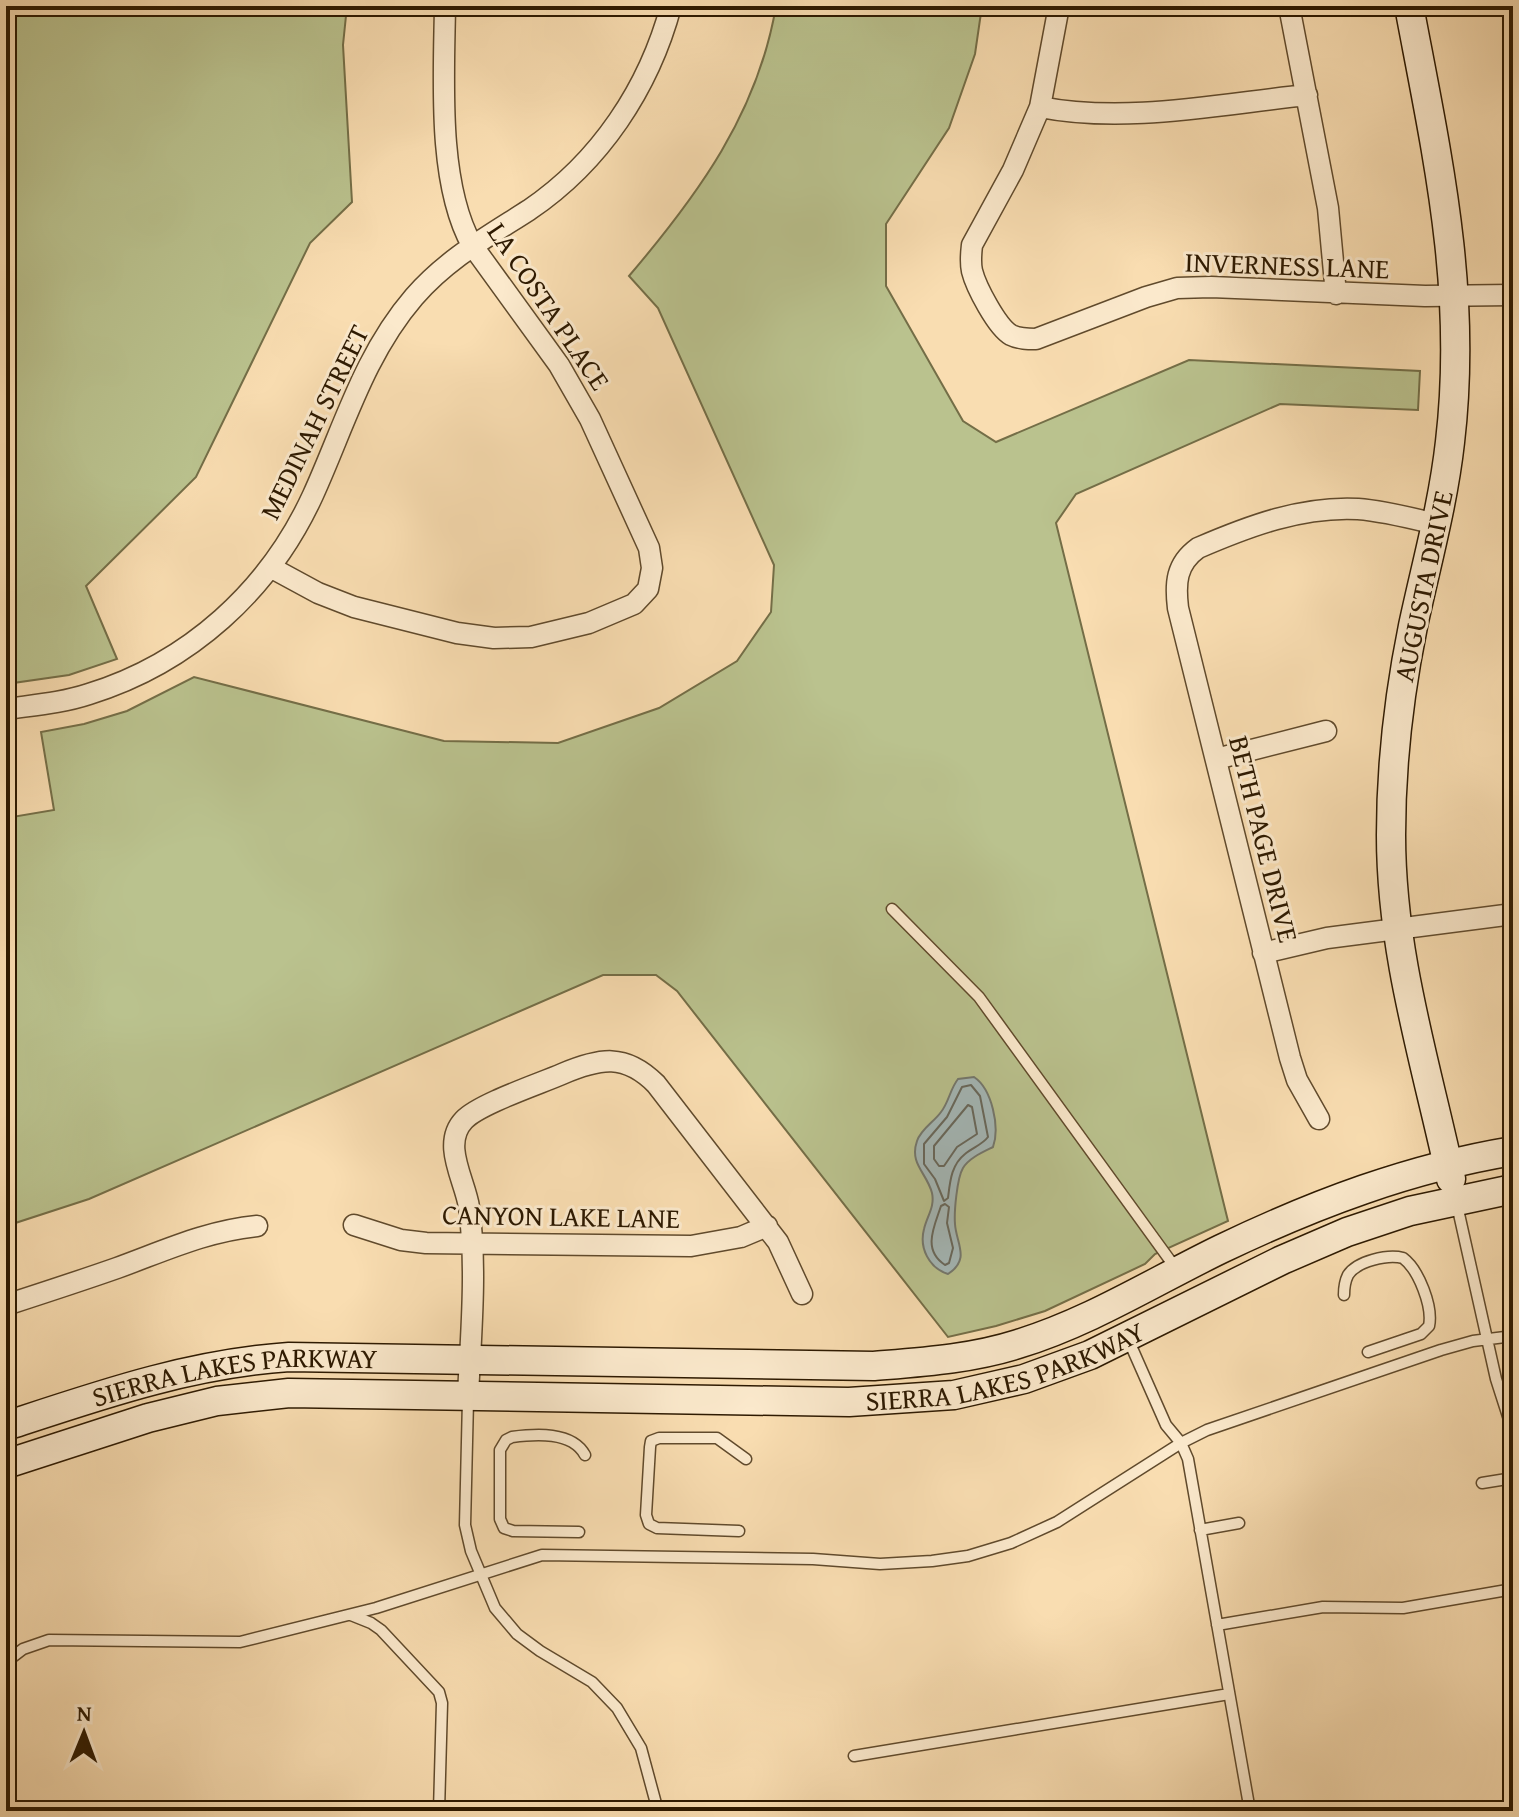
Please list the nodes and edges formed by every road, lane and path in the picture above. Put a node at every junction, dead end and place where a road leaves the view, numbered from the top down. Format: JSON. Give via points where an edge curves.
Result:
{"nodes":[{"id":1,"x":445,"y":6,"type":"edge"},
{"id":2,"x":671,"y":6,"type":"edge"},
{"id":3,"x":1059,"y":6,"type":"edge"},
{"id":4,"x":1289,"y":6,"type":"edge"},
{"id":5,"x":1409,"y":6,"type":"edge"},
{"id":6,"x":1307,"y":95,"type":"junction"},
{"id":7,"x":1040,"y":107,"type":"junction"},
{"id":8,"x":472,"y":245,"type":"junction"},
{"id":9,"x":1336,"y":294,"type":"junction"},
{"id":10,"x":1513,"y":295,"type":"edge"},
{"id":11,"x":1455,"y":296,"type":"junction"},
{"id":12,"x":1436,"y":524,"type":"junction"},
{"id":13,"x":270,"y":567,"type":"junction"},
{"id":14,"x":6,"y":709,"type":"edge"},
{"id":15,"x":1326,"y":731,"type":"dead end"},
{"id":16,"x":1216,"y":759,"type":"junction"},
{"id":17,"x":892,"y":909,"type":"dead end"},
{"id":18,"x":1513,"y":914,"type":"edge"},
{"id":19,"x":1396,"y":930,"type":"junction"},
{"id":20,"x":1263,"y":953,"type":"junction"},
{"id":21,"x":1319,"y":1119,"type":"dead end"},
{"id":22,"x":1513,"y":1151,"type":"edge"},
{"id":23,"x":1448,"y":1164,"type":"junction"},
{"id":24,"x":1513,"y":1189,"type":"edge"},
{"id":25,"x":1456,"y":1199,"type":"junction"},
{"id":26,"x":354,"y":1225,"type":"dead end"},
{"id":27,"x":257,"y":1226,"type":"dead end"},
{"id":28,"x":767,"y":1226,"type":"junction"},
{"id":29,"x":471,"y":1244,"type":"junction"},
{"id":30,"x":1178,"y":1271,"type":"junction"},
{"id":31,"x":802,"y":1294,"type":"dead end"},
{"id":32,"x":1344,"y":1295,"type":"dead end"},
{"id":33,"x":6,"y":1305,"type":"edge"},
{"id":34,"x":1513,"y":1336,"type":"edge"},
{"id":35,"x":1127,"y":1337,"type":"junction"},
{"id":36,"x":1488,"y":1339,"type":"junction"},
{"id":37,"x":1368,"y":1352,"type":"dead end"},
{"id":38,"x":470,"y":1359,"type":"junction"},
{"id":39,"x":468,"y":1395,"type":"junction"},
{"id":40,"x":6,"y":1426,"type":"edge"},
{"id":41,"x":1513,"y":1432,"type":"edge"},
{"id":42,"x":1181,"y":1443,"type":"junction"},
{"id":43,"x":585,"y":1455,"type":"dead end"},
{"id":44,"x":746,"y":1459,"type":"dead end"},
{"id":45,"x":6,"y":1464,"type":"edge"},
{"id":46,"x":1513,"y":1478,"type":"edge"},
{"id":47,"x":1482,"y":1483,"type":"dead end"},
{"id":48,"x":1239,"y":1523,"type":"dead end"},
{"id":49,"x":1200,"y":1530,"type":"junction"},
{"id":50,"x":739,"y":1531,"type":"dead end"},
{"id":51,"x":579,"y":1532,"type":"dead end"},
{"id":52,"x":480,"y":1574,"type":"junction"},
{"id":53,"x":1513,"y":1589,"type":"edge"},
{"id":54,"x":348,"y":1614,"type":"junction"},
{"id":55,"x":1217,"y":1625,"type":"junction"},
{"id":56,"x":6,"y":1662,"type":"edge"},
{"id":57,"x":1229,"y":1694,"type":"junction"},
{"id":58,"x":854,"y":1756,"type":"dead end"},
{"id":59,"x":6,"y":1779,"type":"edge"},
{"id":60,"x":9,"y":1811,"type":"edge"},
{"id":61,"x":439,"y":1811,"type":"edge"},
{"id":62,"x":658,"y":1811,"type":"edge"},
{"id":63,"x":1250,"y":1811,"type":"edge"}],
"edges":[{"from":1,"to":8,"type":"street","name":"LA COSTA PLACE","via":[[449,168],[460,224]]},
{"from":2,"to":8,"type":"street","name":"MEDINAH STREET","via":[[649,70],[599,146],[564,183]]},
{"from":3,"to":7,"type":"street"},
{"from":4,"to":6,"type":"street"},
{"from":5,"to":11,"type":"street","name":"AUGUSTA DRIVE","via":[[1445,195]]},
{"from":6,"to":7,"type":"street","via":[[1122,114]]},
{"from":6,"to":9,"type":"street","via":[[1328,208]]},
{"from":7,"to":9,"type":"street","name":"INVERNESS LANE","via":[[1013,170],[976,235],[970,258],[975,280],[1004,330],[1020,339],[1046,336],[1177,288]]},
{"from":8,"to":13,"type":"street","name":"MEDINAH STREET","via":[[427,283],[385,337],[312,496]]},
{"from":8,"to":13,"type":"street","name":"LA COSTA PLACE","via":[[581,401],[649,548],[648,589],[634,604],[589,623],[552,634],[494,638],[354,607]]},
{"from":9,"to":11,"type":"street","name":"INVERNESS LANE"},
{"from":10,"to":11,"type":"street","name":"INVERNESS LANE"},
{"from":11,"to":12,"type":"street","name":"AUGUSTA DRIVE","via":[[1450,439]]},
{"from":12,"to":16,"type":"street","name":"BETH PAGE DRIVE","via":[[1361,509],[1315,510],[1275,519],[1187,556],[1176,579],[1178,608]]},
{"from":12,"to":19,"type":"street","name":"AUGUSTA DRIVE","via":[[1395,734],[1391,836]]},
{"from":13,"to":14,"type":"street","name":"MEDINAH STREET","via":[[222,620],[154,668],[87,695]]},
{"from":15,"to":16,"type":"street"},
{"from":16,"to":20,"type":"street","name":"BETH PAGE DRIVE"},
{"from":17,"to":30,"type":"lane","via":[[979,997]]},
{"from":18,"to":19,"type":"street"},
{"from":19,"to":20,"type":"street"},
{"from":19,"to":23,"type":"street","name":"AUGUSTA DRIVE"},
{"from":20,"to":21,"type":"street","name":"BETH PAGE DRIVE","via":[[1297,1080]]},
{"from":22,"to":23,"type":"street","name":"SIERRA LAKES PARKWAY"},
{"from":23,"to":25,"type":"street","name":"AUGUSTA DRIVE"},
{"from":23,"to":30,"type":"street","name":"SIERRA LAKES PARKWAY","via":[[1313,1207]]},
{"from":24,"to":25,"type":"street","name":"SIERRA LAKES PARKWAY"},
{"from":25,"to":35,"type":"street","name":"SIERRA LAKES PARKWAY","via":[[1314,1246]]},
{"from":25,"to":36,"type":"lane"},
{"from":26,"to":29,"type":"street","name":"CANYON LAKE LANE","via":[[401,1240]]},
{"from":27,"to":33,"type":"street","via":[[177,1243]]},
{"from":28,"to":29,"type":"street","name":"CANYON LAKE LANE","via":[[741,1237],[691,1246]]},
{"from":28,"to":29,"type":"street","via":[[656,1084],[622,1062],[608,1060],[582,1065],[463,1121],[454,1151],[469,1206]]},
{"from":28,"to":31,"type":"street"},
{"from":29,"to":38,"type":"street"},
{"from":30,"to":38,"type":"street","name":"SIERRA LAKES PARKWAY","via":[[1089,1318],[1017,1345],[945,1361],[874,1366]]},
{"from":32,"to":37,"type":"lane","via":[[1349,1274],[1359,1266],[1397,1257],[1415,1271],[1429,1326],[1421,1334]]},
{"from":34,"to":36,"type":"lane"},
{"from":35,"to":39,"type":"street","name":"SIERRA LAKES PARKWAY","via":[[1040,1374],[954,1395],[849,1402]]},
{"from":35,"to":42,"type":"lane","via":[[1166,1425]]},
{"from":36,"to":41,"type":"lane"},
{"from":36,"to":42,"type":"lane","via":[[1441,1350]]},
{"from":38,"to":39,"type":"street"},
{"from":38,"to":40,"type":"street","name":"SIERRA LAKES PARKWAY","via":[[241,1361],[192,1369]]},
{"from":39,"to":45,"type":"street","name":"SIERRA LAKES PARKWAY","via":[[323,1391],[217,1401]]},
{"from":39,"to":52,"type":"lane","via":[[465,1525]]},
{"from":42,"to":49,"type":"lane"},
{"from":42,"to":52,"type":"lane","via":[[1057,1522],[968,1556],[880,1564],[550,1554]]},
{"from":43,"to":51,"type":"lane","via":[[576,1443],[561,1437],[512,1437],[500,1450],[504,1528]]},
{"from":44,"to":50,"type":"lane","via":[[717,1438],[659,1438],[650,1447],[649,1524]]},
{"from":46,"to":47,"type":"lane"},
{"from":48,"to":49,"type":"lane"},
{"from":49,"to":55,"type":"lane"},
{"from":52,"to":54,"type":"lane"},
{"from":52,"to":62,"type":"lane","via":[[509,1626],[592,1682],[617,1708],[641,1748]]},
{"from":53,"to":55,"type":"lane","via":[[1403,1608],[1323,1607]]},
{"from":54,"to":56,"type":"lane","via":[[240,1642],[49,1640]]},
{"from":54,"to":61,"type":"lane","via":[[381,1630],[439,1692]]},
{"from":55,"to":57,"type":"lane"},
{"from":57,"to":58,"type":"lane"},
{"from":57,"to":63,"type":"lane"},
{"from":59,"to":60,"type":"lane"}]}
